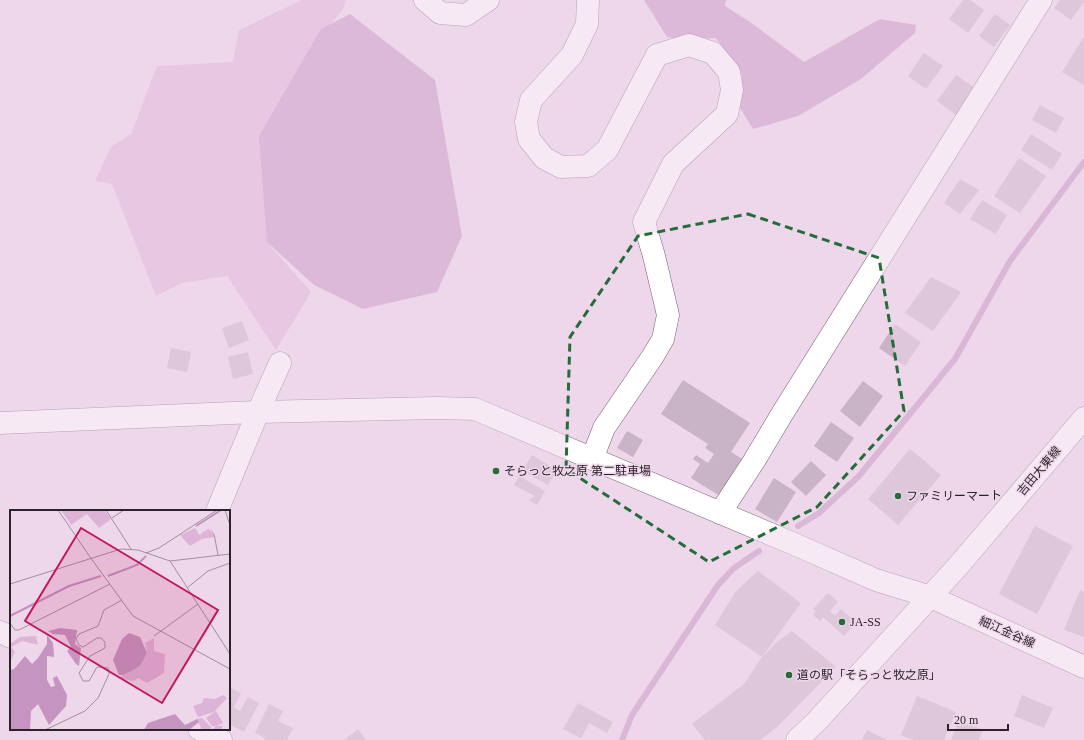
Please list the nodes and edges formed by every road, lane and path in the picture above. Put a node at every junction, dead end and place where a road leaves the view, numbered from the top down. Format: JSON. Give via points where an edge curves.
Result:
{"nodes":[{"id":1,"x":425,"y":0,"type":"edge"},
{"id":2,"x":488,"y":0,"type":"edge"},
{"id":3,"x":588,"y":0,"type":"edge"},
{"id":4,"x":1041,"y":0,"type":"edge"},
{"id":5,"x":280,"y":363,"type":"dead end"},
{"id":6,"x":258,"y":412,"type":"junction"},
{"id":7,"x":1084,"y":418,"type":"edge"},
{"id":8,"x":0,"y":423,"type":"edge"},
{"id":9,"x":592,"y":459,"type":"junction"},
{"id":10,"x":217,"y":510,"type":"edge"},
{"id":11,"x":720,"y":513,"type":"junction"},
{"id":12,"x":930,"y":597,"type":"junction"},
{"id":13,"x":0,"y":632,"type":"edge"},
{"id":14,"x":10,"y":637,"type":"edge"},
{"id":15,"x":1084,"y":667,"type":"edge"},
{"id":16,"x":201,"y":730,"type":"edge"},
{"id":17,"x":221,"y":740,"type":"edge"},
{"id":18,"x":797,"y":740,"type":"edge"}],
"edges":[{"from":1,"to":2,"type":"street","via":[[440,13],[466,15]]},
{"from":3,"to":9,"type":"street","via":[[587,24],[572,55],[531,100],[526,122],[529,139],[544,158],[561,167],[588,166],[607,150],[657,55],[688,45],[713,53],[729,72],[732,90],[727,114],[673,164],[644,222],[668,314],[663,339],[604,428]]},
{"from":4,"to":11,"type":"street"},
{"from":5,"to":6,"type":"street"},
{"from":6,"to":8,"type":"street","name":"細江金谷線"},
{"from":6,"to":9,"type":"street","name":"細江金谷線","via":[[475,409]]},
{"from":6,"to":10,"type":"street"},
{"from":7,"to":12,"type":"street","name":"吉田大東線"},
{"from":9,"to":11,"type":"street","name":"細江金谷線"},
{"from":11,"to":12,"type":"street","name":"細江金谷線","via":[[876,580]]},
{"from":12,"to":15,"type":"street","name":"細江金谷線"},
{"from":12,"to":18,"type":"street","name":"吉田大東線"},
{"from":13,"to":14,"type":"street"},
{"from":16,"to":17,"type":"street"}]}
